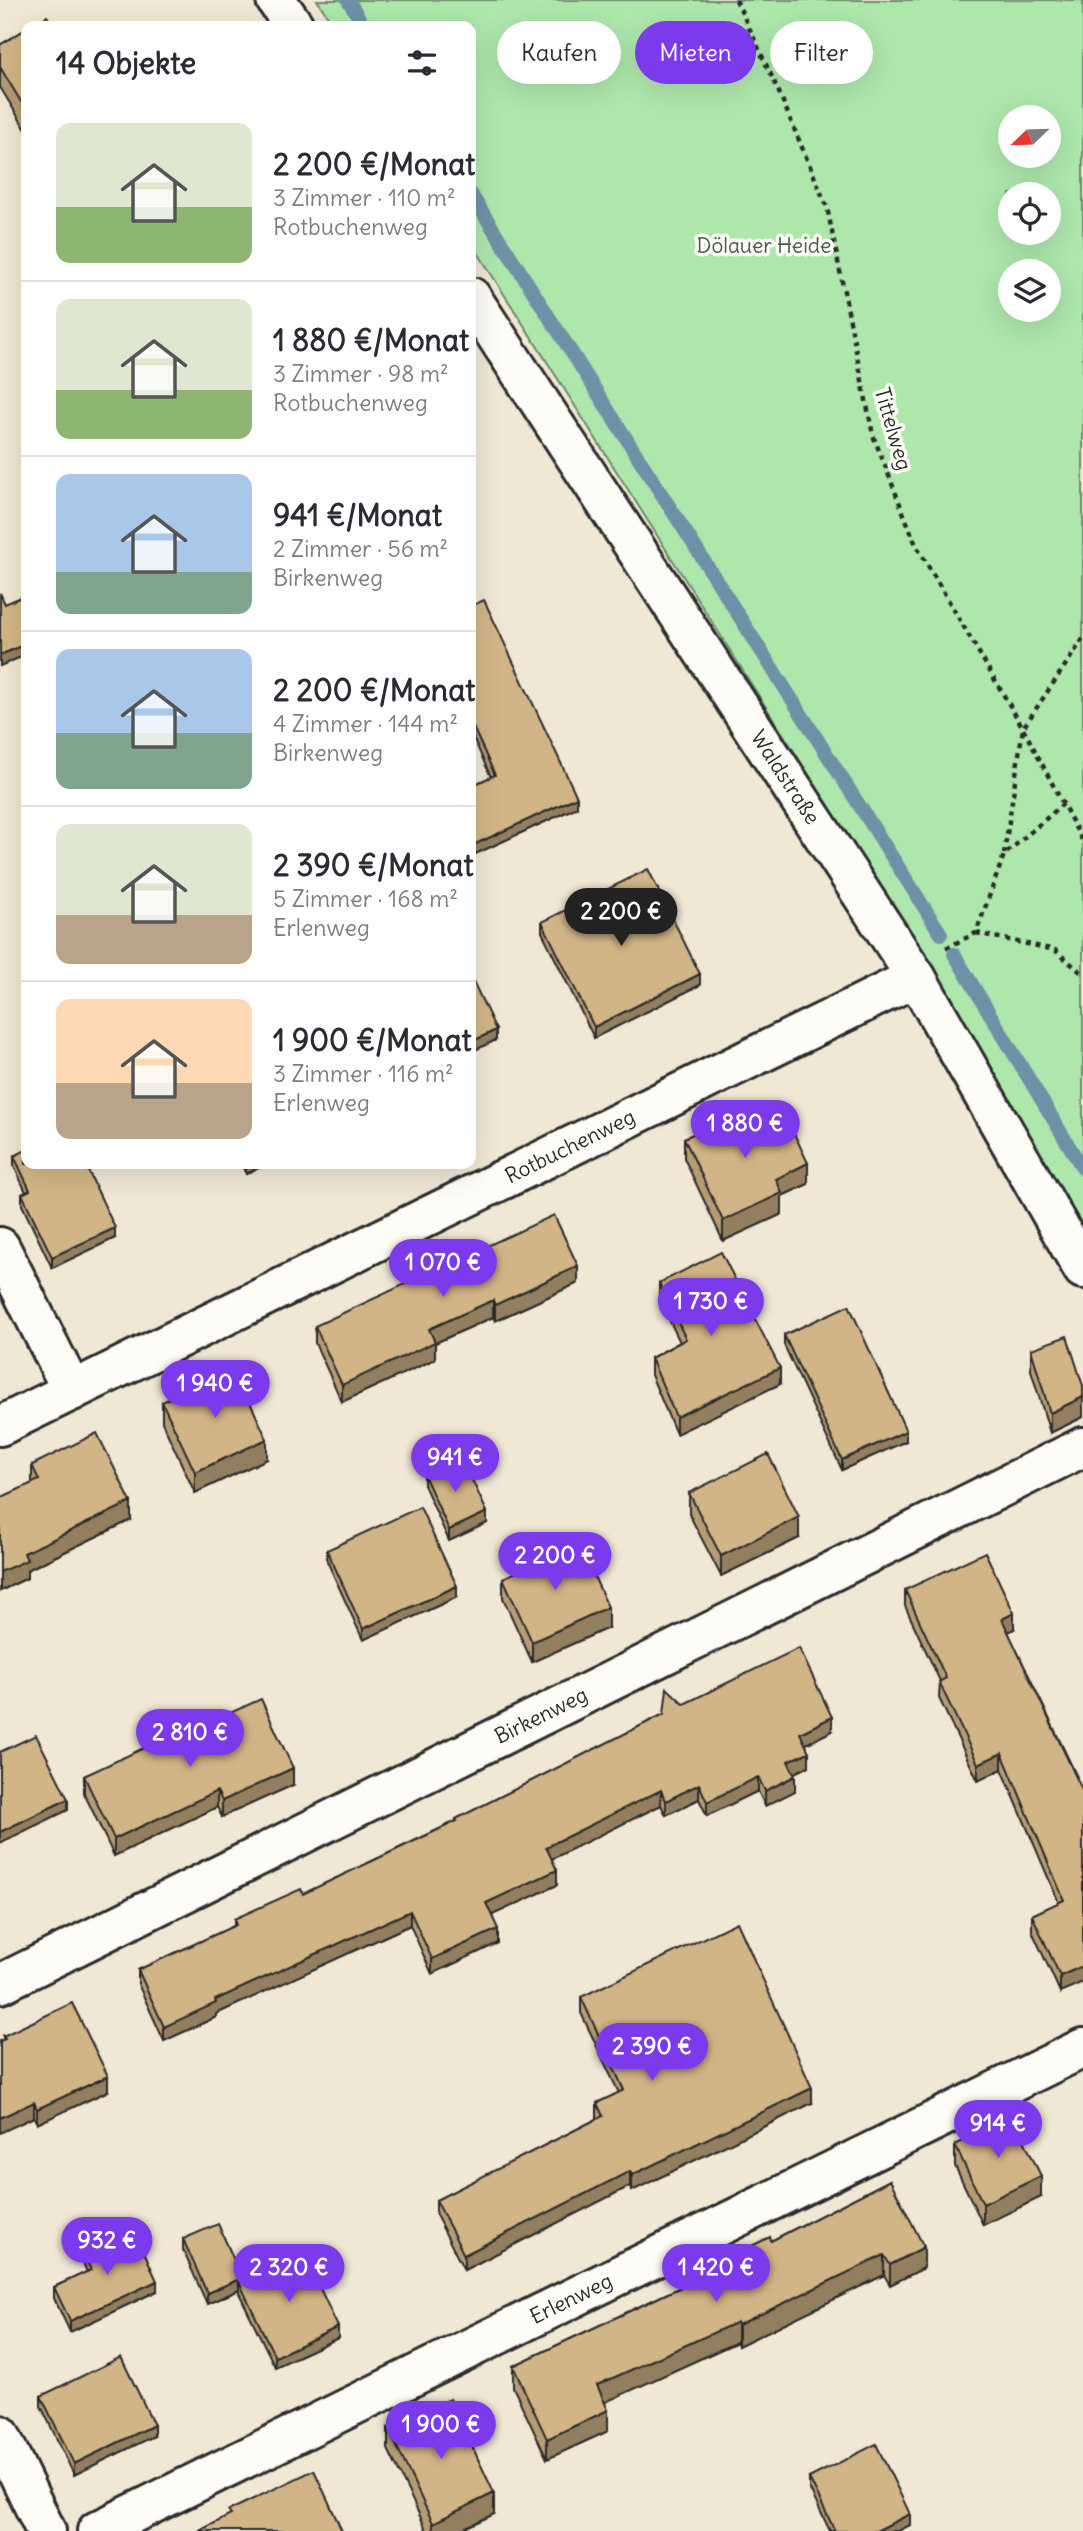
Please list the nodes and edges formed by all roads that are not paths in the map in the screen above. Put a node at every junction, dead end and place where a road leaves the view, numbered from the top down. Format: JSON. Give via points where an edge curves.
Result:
{"nodes":[{"id":1,"x":276,"y":0,"type":"edge"},
{"id":2,"x":291,"y":21,"type":"edge"},
{"id":3,"x":476,"y":305,"type":"edge"},
{"id":4,"x":916,"y":977,"type":"junction"},
{"id":5,"x":0,"y":1247,"type":"edge"},
{"id":6,"x":1083,"y":1269,"type":"edge"},
{"id":7,"x":72,"y":1391,"type":"junction"},
{"id":8,"x":0,"y":1426,"type":"edge"},
{"id":9,"x":1083,"y":1447,"type":"edge"},
{"id":10,"x":0,"y":1984,"type":"edge"},
{"id":11,"x":1083,"y":2048,"type":"edge"},
{"id":12,"x":0,"y":2435,"type":"edge"},
{"id":13,"x":46,"y":2531,"type":"edge"},
{"id":14,"x":97,"y":2531,"type":"edge"}],
"edges":[{"from":1,"to":2,"type":"street"},
{"from":3,"to":4,"type":"street","name":"Waldstraße"},
{"from":4,"to":6,"type":"street","name":"Waldstraße"},
{"from":4,"to":7,"type":"street","name":"Rotbuchenweg"},
{"from":5,"to":7,"type":"street"},
{"from":7,"to":8,"type":"street","name":"Rotbuchenweg"},
{"from":9,"to":10,"type":"street","name":"Birkenweg"},
{"from":11,"to":14,"type":"street","name":"Erlenweg"},
{"from":12,"to":13,"type":"street"}]}
